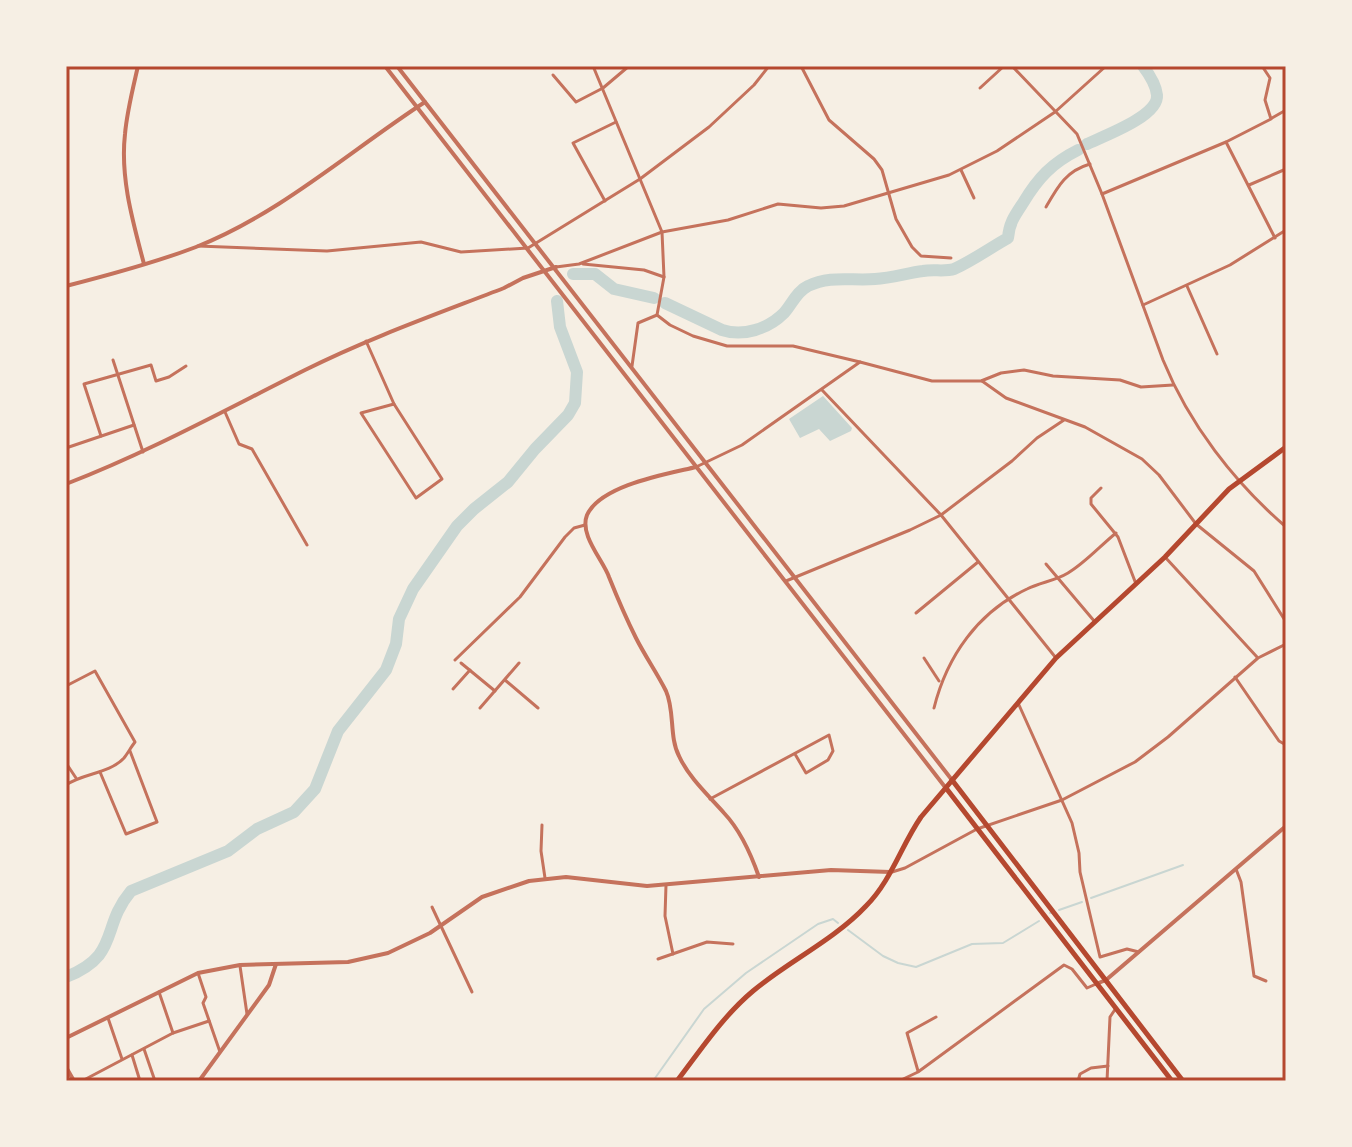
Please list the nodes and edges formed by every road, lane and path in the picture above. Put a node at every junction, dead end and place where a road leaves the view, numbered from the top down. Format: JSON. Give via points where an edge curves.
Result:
{"nodes":[{"id":1,"x":138,"y":66,"type":"edge"},
{"id":2,"x":385,"y":66,"type":"edge"},
{"id":3,"x":397,"y":66,"type":"edge"},
{"id":4,"x":593,"y":66,"type":"edge"},
{"id":5,"x":629,"y":66,"type":"edge"},
{"id":6,"x":769,"y":66,"type":"edge"},
{"id":7,"x":801,"y":66,"type":"edge"},
{"id":8,"x":1004,"y":66,"type":"edge"},
{"id":9,"x":1012,"y":66,"type":"edge"},
{"id":10,"x":1106,"y":66,"type":"edge"},
{"id":11,"x":1262,"y":66,"type":"edge"},
{"id":12,"x":553,"y":75,"type":"dead end"},
{"id":13,"x":603,"y":88,"type":"junction"},
{"id":14,"x":980,"y":88,"type":"dead end"},
{"id":15,"x":425,"y":102,"type":"junction"},
{"id":16,"x":417,"y":107,"type":"junction"},
{"id":17,"x":1286,"y":110,"type":"edge"},
{"id":18,"x":1055,"y":112,"type":"junction"},
{"id":19,"x":1271,"y":119,"type":"junction"},
{"id":20,"x":616,"y":122,"type":"junction"},
{"id":21,"x":1226,"y":142,"type":"junction"},
{"id":22,"x":1090,"y":164,"type":"junction"},
{"id":23,"x":1286,"y":169,"type":"edge"},
{"id":24,"x":961,"y":170,"type":"junction"},
{"id":25,"x":640,"y":179,"type":"junction"},
{"id":26,"x":1249,"y":185,"type":"junction"},
{"id":27,"x":887,"y":194,"type":"junction"},
{"id":28,"x":1102,"y":194,"type":"junction"},
{"id":29,"x":974,"y":198,"type":"dead end"},
{"id":30,"x":605,"y":201,"type":"junction"},
{"id":31,"x":1046,"y":207,"type":"dead end"},
{"id":32,"x":1286,"y":230,"type":"edge"},
{"id":33,"x":662,"y":232,"type":"junction"},
{"id":34,"x":1275,"y":238,"type":"junction"},
{"id":35,"x":536,"y":243,"type":"junction"},
{"id":36,"x":197,"y":246,"type":"junction"},
{"id":37,"x":528,"y":248,"type":"junction"},
{"id":38,"x":951,"y":258,"type":"dead end"},
{"id":39,"x":144,"y":264,"type":"junction"},
{"id":40,"x":579,"y":264,"type":"junction"},
{"id":41,"x":556,"y":267,"type":"junction"},
{"id":42,"x":544,"y":270,"type":"junction"},
{"id":43,"x":664,"y":277,"type":"junction"},
{"id":44,"x":66,"y":286,"type":"edge"},
{"id":45,"x":1187,"y":286,"type":"junction"},
{"id":46,"x":1143,"y":305,"type":"junction"},
{"id":47,"x":657,"y":315,"type":"junction"},
{"id":48,"x":366,"y":341,"type":"junction"},
{"id":49,"x":1217,"y":354,"type":"dead end"},
{"id":50,"x":113,"y":360,"type":"dead end"},
{"id":51,"x":860,"y":362,"type":"junction"},
{"id":52,"x":186,"y":366,"type":"dead end"},
{"id":53,"x":632,"y":367,"type":"junction"},
{"id":54,"x":118,"y":374,"type":"junction"},
{"id":55,"x":982,"y":381,"type":"junction"},
{"id":56,"x":1173,"y":385,"type":"junction"},
{"id":57,"x":822,"y":389,"type":"junction"},
{"id":58,"x":394,"y":404,"type":"junction"},
{"id":59,"x":225,"y":412,"type":"junction"},
{"id":60,"x":1065,"y":419,"type":"junction"},
{"id":61,"x":134,"y":425,"type":"junction"},
{"id":62,"x":101,"y":436,"type":"junction"},
{"id":63,"x":1286,"y":447,"type":"edge"},
{"id":64,"x":66,"y":448,"type":"edge"},
{"id":65,"x":143,"y":452,"type":"junction"},
{"id":66,"x":706,"y":464,"type":"junction"},
{"id":67,"x":696,"y":467,"type":"junction"},
{"id":68,"x":1240,"y":480,"type":"junction"},
{"id":69,"x":66,"y":484,"type":"edge"},
{"id":70,"x":1101,"y":488,"type":"dead end"},
{"id":71,"x":941,"y":515,"type":"junction"},
{"id":72,"x":1196,"y":524,"type":"junction"},
{"id":73,"x":585,"y":525,"type":"junction"},
{"id":74,"x":1286,"y":527,"type":"edge"},
{"id":75,"x":1116,"y":533,"type":"junction"},
{"id":76,"x":307,"y":545,"type":"dead end"},
{"id":77,"x":1165,"y":557,"type":"junction"},
{"id":78,"x":978,"y":562,"type":"junction"},
{"id":79,"x":1046,"y":564,"type":"dead end"},
{"id":80,"x":794,"y":577,"type":"junction"},
{"id":81,"x":1059,"y":578,"type":"junction"},
{"id":82,"x":786,"y":581,"type":"junction"},
{"id":83,"x":1136,"y":584,"type":"junction"},
{"id":84,"x":1008,"y":599,"type":"junction"},
{"id":85,"x":916,"y":613,"type":"dead end"},
{"id":86,"x":1095,"y":622,"type":"junction"},
{"id":87,"x":1286,"y":622,"type":"edge"},
{"id":88,"x":1286,"y":644,"type":"edge"},
{"id":89,"x":924,"y":658,"type":"dead end"},
{"id":90,"x":1056,"y":658,"type":"junction"},
{"id":91,"x":1258,"y":658,"type":"junction"},
{"id":92,"x":455,"y":660,"type":"dead end"},
{"id":93,"x":461,"y":663,"type":"dead end"},
{"id":94,"x":519,"y":663,"type":"dead end"},
{"id":95,"x":470,"y":670,"type":"junction"},
{"id":96,"x":1235,"y":677,"type":"junction"},
{"id":97,"x":505,"y":680,"type":"junction"},
{"id":98,"x":940,"y":683,"type":"junction"},
{"id":99,"x":67,"y":684,"type":"edge"},
{"id":100,"x":453,"y":689,"type":"dead end"},
{"id":101,"x":495,"y":691,"type":"junction"},
{"id":102,"x":1017,"y":701,"type":"junction"},
{"id":103,"x":480,"y":708,"type":"dead end"},
{"id":104,"x":538,"y":708,"type":"dead end"},
{"id":105,"x":934,"y":708,"type":"dead end"},
{"id":106,"x":1286,"y":745,"type":"edge"},
{"id":107,"x":129,"y":750,"type":"junction"},
{"id":108,"x":795,"y":754,"type":"junction"},
{"id":109,"x":66,"y":763,"type":"edge"},
{"id":110,"x":100,"y":772,"type":"junction"},
{"id":111,"x":76,"y":778,"type":"junction"},
{"id":112,"x":952,"y":780,"type":"junction"},
{"id":113,"x":66,"y":785,"type":"edge"},
{"id":114,"x":946,"y":788,"type":"junction"},
{"id":115,"x":710,"y":799,"type":"junction"},
{"id":116,"x":1062,"y":800,"type":"junction"},
{"id":117,"x":542,"y":825,"type":"dead end"},
{"id":118,"x":986,"y":825,"type":"junction"},
{"id":119,"x":1286,"y":826,"type":"edge"},
{"id":120,"x":977,"y":829,"type":"junction"},
{"id":121,"x":1236,"y":869,"type":"junction"},
{"id":122,"x":890,"y":872,"type":"junction"},
{"id":123,"x":759,"y":877,"type":"junction"},
{"id":124,"x":545,"y":878,"type":"junction"},
{"id":125,"x":666,"y":885,"type":"junction"},
{"id":126,"x":432,"y":907,"type":"dead end"},
{"id":127,"x":442,"y":925,"type":"junction"},
{"id":128,"x":733,"y":944,"type":"dead end"},
{"id":129,"x":1139,"y":952,"type":"junction"},
{"id":130,"x":673,"y":954,"type":"junction"},
{"id":131,"x":658,"y":959,"type":"dead end"},
{"id":132,"x":276,"y":964,"type":"junction"},
{"id":133,"x":240,"y":965,"type":"junction"},
{"id":134,"x":198,"y":973,"type":"junction"},
{"id":135,"x":1106,"y":980,"type":"junction"},
{"id":136,"x":1266,"y":981,"type":"dead end"},
{"id":137,"x":1096,"y":984,"type":"junction"},
{"id":138,"x":159,"y":992,"type":"junction"},
{"id":139,"x":472,"y":992,"type":"dead end"},
{"id":140,"x":1116,"y":1008,"type":"junction"},
{"id":141,"x":247,"y":1014,"type":"junction"},
{"id":142,"x":936,"y":1017,"type":"dead end"},
{"id":143,"x":108,"y":1018,"type":"junction"},
{"id":144,"x":209,"y":1021,"type":"junction"},
{"id":145,"x":173,"y":1033,"type":"junction"},
{"id":146,"x":66,"y":1038,"type":"edge"},
{"id":147,"x":144,"y":1049,"type":"junction"},
{"id":148,"x":220,"y":1052,"type":"junction"},
{"id":149,"x":132,"y":1055,"type":"junction"},
{"id":150,"x":122,"y":1060,"type":"junction"},
{"id":151,"x":1108,"y":1066,"type":"junction"},
{"id":152,"x":66,"y":1067,"type":"edge"},
{"id":153,"x":918,"y":1072,"type":"junction"},
{"id":154,"x":203,"y":1079,"type":"edge"},
{"id":155,"x":74,"y":1081,"type":"edge"},
{"id":156,"x":82,"y":1081,"type":"edge"},
{"id":157,"x":140,"y":1081,"type":"edge"},
{"id":158,"x":155,"y":1081,"type":"edge"},
{"id":159,"x":677,"y":1081,"type":"edge"},
{"id":160,"x":899,"y":1081,"type":"edge"},
{"id":161,"x":1078,"y":1081,"type":"edge"},
{"id":162,"x":1107,"y":1081,"type":"edge"},
{"id":163,"x":1172,"y":1081,"type":"edge"},
{"id":164,"x":1183,"y":1081,"type":"edge"}],
"edges":[{"from":1,"to":39,"type":"street","via":[[124,135],[124,164]]},
{"from":2,"to":16,"type":"street"},
{"from":3,"to":15,"type":"street"},
{"from":4,"to":13,"type":"street"},
{"from":5,"to":13,"type":"street"},
{"from":6,"to":25,"type":"street","via":[[709,127]]},
{"from":7,"to":27,"type":"street","via":[[829,120],[882,170]]},
{"from":8,"to":14,"type":"street"},
{"from":9,"to":18,"type":"street"},
{"from":10,"to":18,"type":"street"},
{"from":11,"to":19,"type":"street","via":[[1270,78],[1265,100]]},
{"from":12,"to":13,"type":"street","via":[[576,102]]},
{"from":13,"to":20,"type":"street"},
{"from":15,"to":16,"type":"street"},
{"from":15,"to":35,"type":"street"},
{"from":16,"to":36,"type":"street","via":[[261,213]]},
{"from":16,"to":37,"type":"street"},
{"from":17,"to":19,"type":"street"},
{"from":18,"to":22,"type":"street","via":[[1077,134]]},
{"from":18,"to":24,"type":"street"},
{"from":19,"to":21,"type":"street"},
{"from":20,"to":25,"type":"street"},
{"from":20,"to":30,"type":"street","via":[[573,143]]},
{"from":21,"to":26,"type":"street"},
{"from":21,"to":28,"type":"street"},
{"from":22,"to":28,"type":"street"},
{"from":22,"to":31,"type":"street","via":[[1073,169]]},
{"from":23,"to":26,"type":"street"},
{"from":24,"to":27,"type":"street"},
{"from":24,"to":29,"type":"street"},
{"from":25,"to":30,"type":"street"},
{"from":25,"to":33,"type":"street"},
{"from":26,"to":34,"type":"street"},
{"from":27,"to":33,"type":"street","via":[[844,206],[778,204],[714,224]]},
{"from":27,"to":38,"type":"street","via":[[896,219],[921,256]]},
{"from":28,"to":46,"type":"street"},
{"from":30,"to":35,"type":"street"},
{"from":32,"to":34,"type":"street"},
{"from":33,"to":40,"type":"street"},
{"from":33,"to":43,"type":"street"},
{"from":34,"to":45,"type":"street"},
{"from":35,"to":37,"type":"street"},
{"from":35,"to":41,"type":"street"},
{"from":36,"to":37,"type":"street","via":[[327,251],[421,242],[461,252]]},
{"from":36,"to":39,"type":"street"},
{"from":37,"to":42,"type":"street"},
{"from":39,"to":44,"type":"street"},
{"from":40,"to":41,"type":"street"},
{"from":40,"to":43,"type":"street"},
{"from":41,"to":42,"type":"street"},
{"from":41,"to":53,"type":"street"},
{"from":42,"to":48,"type":"street"},
{"from":42,"to":67,"type":"street"},
{"from":43,"to":47,"type":"street"},
{"from":45,"to":46,"type":"street"},
{"from":45,"to":49,"type":"street"},
{"from":46,"to":56,"type":"street"},
{"from":47,"to":51,"type":"street","via":[[693,336],[727,346],[793,346]]},
{"from":47,"to":53,"type":"street","via":[[638,323]]},
{"from":48,"to":58,"type":"street"},
{"from":48,"to":59,"type":"street"},
{"from":50,"to":54,"type":"street"},
{"from":51,"to":55,"type":"street","via":[[932,381]]},
{"from":51,"to":57,"type":"street"},
{"from":52,"to":54,"type":"street","via":[[156,381],[151,365]]},
{"from":53,"to":66,"type":"street"},
{"from":54,"to":61,"type":"street"},
{"from":54,"to":62,"type":"street","via":[[84,384]]},
{"from":55,"to":56,"type":"street","via":[[1024,370],[1141,387]]},
{"from":55,"to":60,"type":"street","via":[[1006,398]]},
{"from":56,"to":68,"type":"street","via":[[1202,434]]},
{"from":57,"to":66,"type":"street"},
{"from":57,"to":71,"type":"street"},
{"from":58,"to":58,"type":"street","via":[[361,413],[416,498],[442,479]]},
{"from":59,"to":65,"type":"street"},
{"from":59,"to":76,"type":"street","via":[[239,444],[252,449]]},
{"from":60,"to":71,"type":"street"},
{"from":60,"to":72,"type":"street","via":[[1142,459]]},
{"from":61,"to":62,"type":"street"},
{"from":61,"to":65,"type":"street"},
{"from":62,"to":64,"type":"street"},
{"from":63,"to":68,"type":"highway"},
{"from":65,"to":69,"type":"street"},
{"from":66,"to":67,"type":"street"},
{"from":66,"to":80,"type":"street"},
{"from":67,"to":73,"type":"street","via":[[613,492],[592,508]]},
{"from":67,"to":82,"type":"street"},
{"from":68,"to":72,"type":"highway"},
{"from":68,"to":74,"type":"street"},
{"from":70,"to":75,"type":"street","via":[[1091,504]]},
{"from":71,"to":78,"type":"street"},
{"from":71,"to":80,"type":"street"},
{"from":72,"to":77,"type":"highway"},
{"from":72,"to":87,"type":"street","via":[[1254,571]]},
{"from":73,"to":92,"type":"street","via":[[565,537],[520,597]]},
{"from":73,"to":115,"type":"street","via":[[667,694],[678,755]]},
{"from":75,"to":81,"type":"street"},
{"from":75,"to":83,"type":"street"},
{"from":77,"to":83,"type":"highway"},
{"from":77,"to":91,"type":"street"},
{"from":78,"to":84,"type":"street"},
{"from":78,"to":85,"type":"street"},
{"from":79,"to":81,"type":"street"},
{"from":80,"to":82,"type":"street"},
{"from":80,"to":112,"type":"street"},
{"from":81,"to":84,"type":"street"},
{"from":81,"to":86,"type":"street"},
{"from":82,"to":114,"type":"street"},
{"from":83,"to":86,"type":"highway"},
{"from":84,"to":90,"type":"street"},
{"from":84,"to":98,"type":"street","via":[[969,633]]},
{"from":86,"to":90,"type":"highway"},
{"from":88,"to":91,"type":"street"},
{"from":89,"to":98,"type":"street"},
{"from":90,"to":102,"type":"highway"},
{"from":91,"to":96,"type":"street"},
{"from":93,"to":95,"type":"street"},
{"from":94,"to":97,"type":"street"},
{"from":95,"to":100,"type":"street"},
{"from":95,"to":101,"type":"street"},
{"from":96,"to":106,"type":"street"},
{"from":96,"to":116,"type":"street","via":[[1135,762]]},
{"from":97,"to":101,"type":"street"},
{"from":97,"to":104,"type":"street"},
{"from":98,"to":105,"type":"street"},
{"from":99,"to":107,"type":"street","via":[[95,671],[135,742]]},
{"from":101,"to":103,"type":"street"},
{"from":102,"to":112,"type":"highway"},
{"from":102,"to":116,"type":"street"},
{"from":107,"to":110,"type":"street"},
{"from":107,"to":110,"type":"street","via":[[157,822],[126,834]]},
{"from":108,"to":108,"type":"street","via":[[818,742],[829,735],[833,751],[828,760],[806,773]]},
{"from":108,"to":115,"type":"street"},
{"from":109,"to":111,"type":"street"},
{"from":110,"to":111,"type":"street"},
{"from":111,"to":113,"type":"street"},
{"from":112,"to":114,"type":"highway"},
{"from":112,"to":118,"type":"highway"},
{"from":114,"to":120,"type":"highway"},
{"from":114,"to":122,"type":"highway","via":[[913,829]]},
{"from":115,"to":123,"type":"street","via":[[750,851]]},
{"from":116,"to":118,"type":"street"},
{"from":116,"to":129,"type":"street","via":[[1072,823],[1100,957],[1127,949]]},
{"from":117,"to":124,"type":"street"},
{"from":118,"to":120,"type":"street"},
{"from":118,"to":135,"type":"highway"},
{"from":119,"to":121,"type":"street"},
{"from":120,"to":122,"type":"street"},
{"from":120,"to":137,"type":"highway"},
{"from":121,"to":129,"type":"street"},
{"from":121,"to":136,"type":"street","via":[[1254,976]]},
{"from":122,"to":123,"type":"street","via":[[831,870]]},
{"from":122,"to":159,"type":"highway","via":[[858,915],[739,1004]]},
{"from":123,"to":125,"type":"street"},
{"from":124,"to":125,"type":"street"},
{"from":124,"to":127,"type":"street","via":[[495,891]]},
{"from":125,"to":130,"type":"street","via":[[665,916]]},
{"from":126,"to":127,"type":"street"},
{"from":127,"to":132,"type":"street","via":[[361,961]]},
{"from":127,"to":139,"type":"street"},
{"from":128,"to":130,"type":"street","via":[[707,942]]},
{"from":129,"to":135,"type":"street"},
{"from":130,"to":131,"type":"street"},
{"from":132,"to":133,"type":"street"},
{"from":132,"to":141,"type":"street","via":[[269,985]]},
{"from":133,"to":134,"type":"street"},
{"from":133,"to":141,"type":"street"},
{"from":134,"to":138,"type":"street"},
{"from":134,"to":144,"type":"street"},
{"from":135,"to":137,"type":"street"},
{"from":135,"to":164,"type":"highway"},
{"from":137,"to":140,"type":"highway"},
{"from":137,"to":153,"type":"street","via":[[1087,988],[1064,965]]},
{"from":138,"to":143,"type":"street"},
{"from":138,"to":145,"type":"street"},
{"from":140,"to":151,"type":"street","via":[[1110,1017]]},
{"from":140,"to":163,"type":"highway"},
{"from":141,"to":148,"type":"street"},
{"from":142,"to":153,"type":"street","via":[[907,1033]]},
{"from":143,"to":146,"type":"street"},
{"from":143,"to":150,"type":"street"},
{"from":144,"to":145,"type":"street"},
{"from":144,"to":148,"type":"street"},
{"from":145,"to":147,"type":"street"},
{"from":147,"to":149,"type":"street"},
{"from":147,"to":158,"type":"street"},
{"from":148,"to":154,"type":"street"},
{"from":149,"to":150,"type":"street"},
{"from":149,"to":157,"type":"street"},
{"from":150,"to":156,"type":"street"},
{"from":151,"to":161,"type":"street","via":[[1091,1068]]},
{"from":151,"to":162,"type":"street"},
{"from":152,"to":155,"type":"street"},
{"from":153,"to":160,"type":"street"}]}
